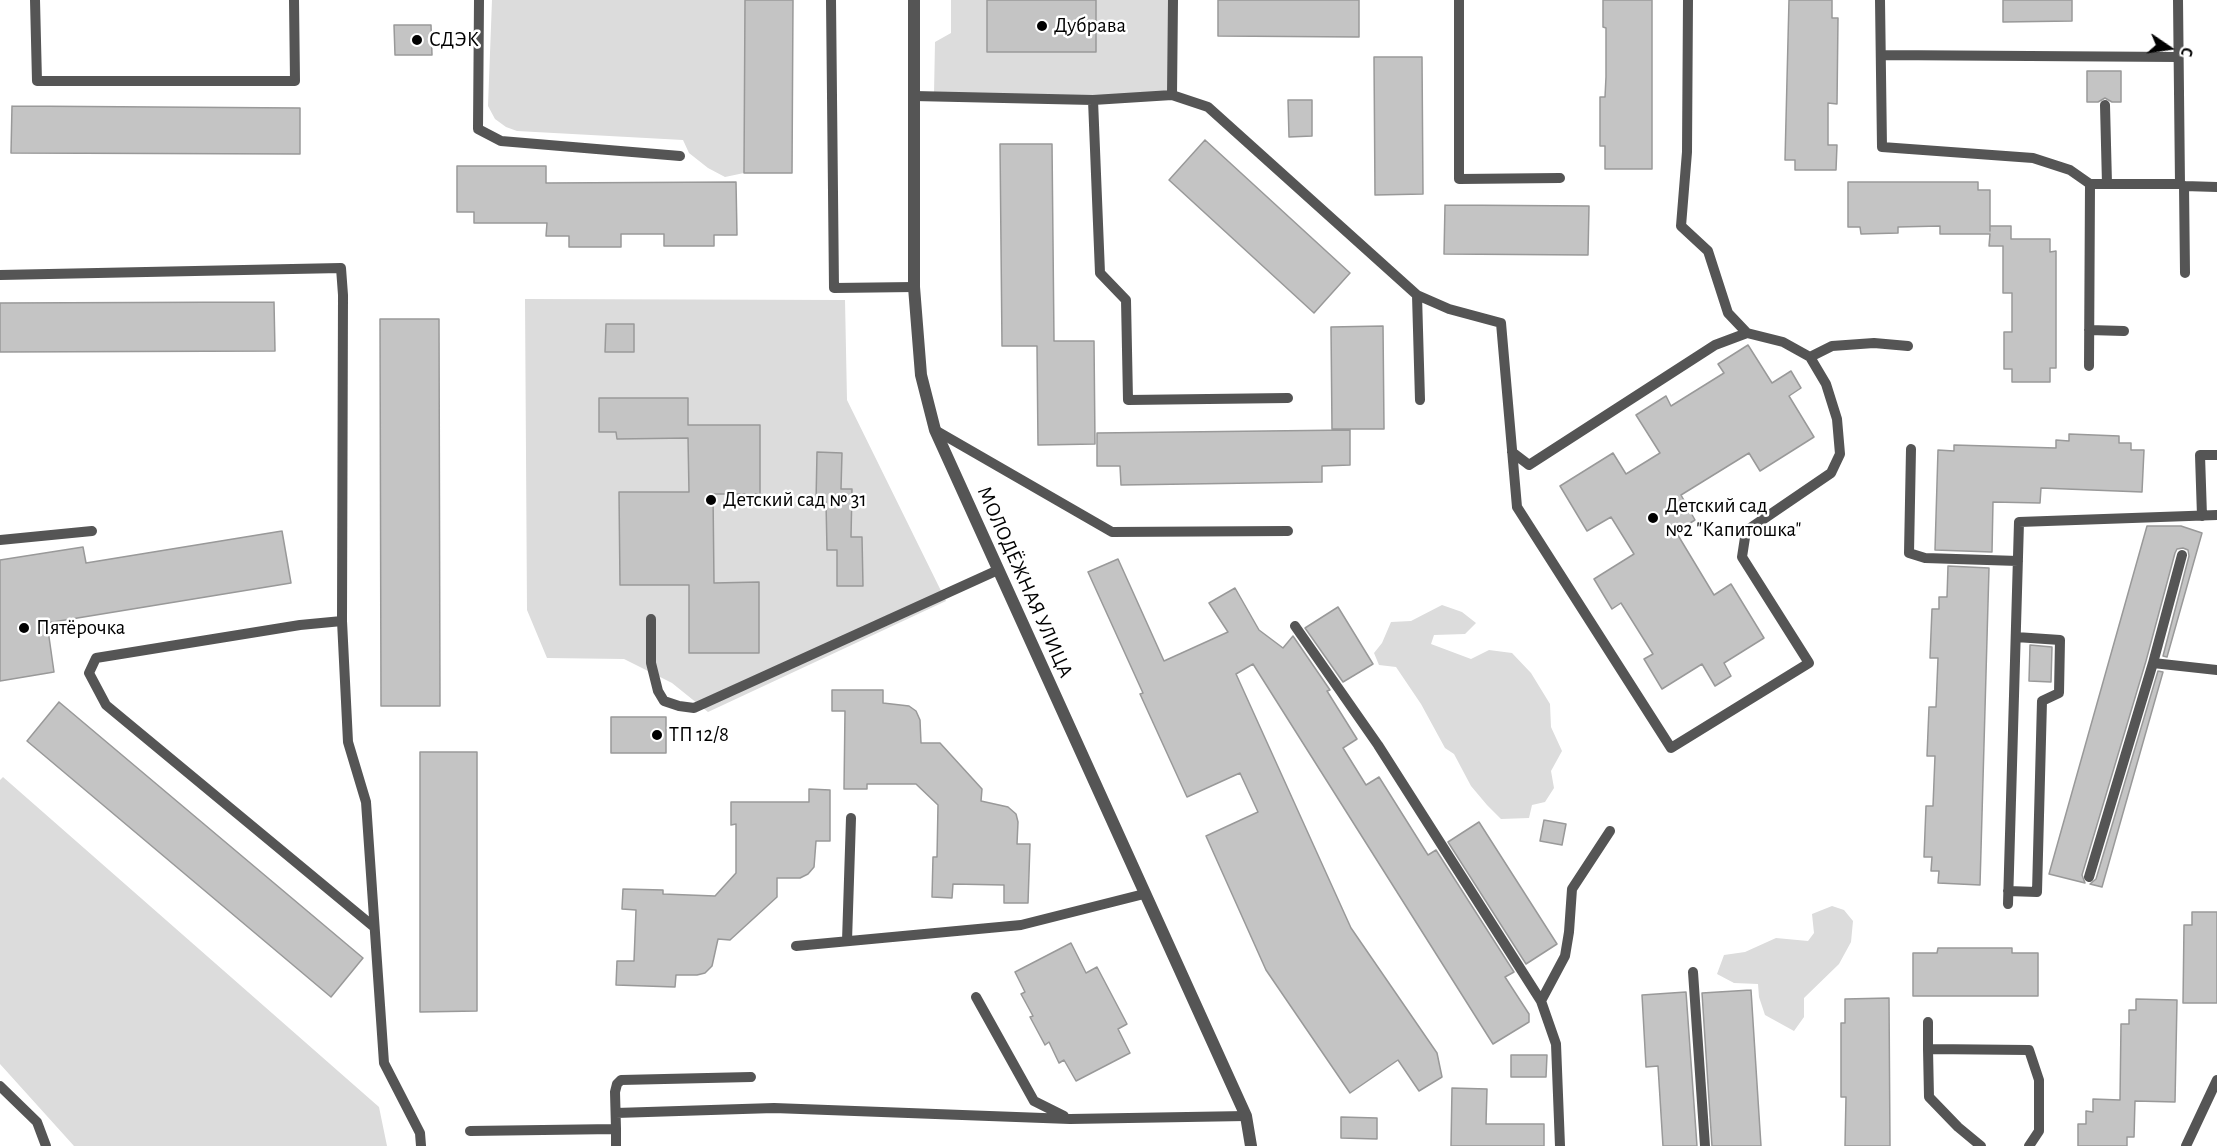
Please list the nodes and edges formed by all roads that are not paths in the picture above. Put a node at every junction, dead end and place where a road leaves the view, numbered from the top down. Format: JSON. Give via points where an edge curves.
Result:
{"nodes":[{"id":1,"x":35,"y":0,"type":"edge"},
{"id":2,"x":294,"y":0,"type":"edge"},
{"id":3,"x":479,"y":0,"type":"edge"},
{"id":4,"x":831,"y":0,"type":"edge"},
{"id":5,"x":914,"y":0,"type":"edge"},
{"id":6,"x":1173,"y":0,"type":"edge"},
{"id":7,"x":1459,"y":0,"type":"edge"},
{"id":8,"x":1688,"y":0,"type":"edge"},
{"id":9,"x":1880,"y":0,"type":"edge"},
{"id":10,"x":2178,"y":0,"type":"edge"},
{"id":11,"x":1881,"y":55,"type":"junction"},
{"id":12,"x":2178,"y":57,"type":"junction"},
{"id":13,"x":1172,"y":95,"type":"junction"},
{"id":14,"x":914,"y":96,"type":"junction"},
{"id":15,"x":1093,"y":100,"type":"junction"},
{"id":16,"x":2105,"y":105,"type":"dead end"},
{"id":17,"x":680,"y":156,"type":"dead end"},
{"id":18,"x":1560,"y":178,"type":"dead end"},
{"id":19,"x":2090,"y":184,"type":"junction"},
{"id":20,"x":2107,"y":184,"type":"junction"},
{"id":21,"x":2182,"y":185,"type":"junction"},
{"id":22,"x":2217,"y":187,"type":"edge"},
{"id":23,"x":2185,"y":273,"type":"dead end"},
{"id":24,"x":0,"y":275,"type":"edge"},
{"id":25,"x":915,"y":287,"type":"junction"},
{"id":26,"x":1417,"y":296,"type":"junction"},
{"id":27,"x":2089,"y":330,"type":"junction"},
{"id":28,"x":2124,"y":330,"type":"dead end"},
{"id":29,"x":1747,"y":333,"type":"junction"},
{"id":30,"x":1908,"y":346,"type":"dead end"},
{"id":31,"x":1810,"y":357,"type":"junction"},
{"id":32,"x":2089,"y":366,"type":"dead end"},
{"id":33,"x":1288,"y":398,"type":"dead end"},
{"id":34,"x":1420,"y":400,"type":"dead end"},
{"id":35,"x":935,"y":430,"type":"junction"},
{"id":36,"x":1911,"y":449,"type":"dead end"},
{"id":37,"x":1512,"y":452,"type":"junction"},
{"id":38,"x":2217,"y":455,"type":"edge"},
{"id":39,"x":2217,"y":515,"type":"edge"},
{"id":40,"x":2202,"y":516,"type":"junction"},
{"id":41,"x":92,"y":531,"type":"dead end"},
{"id":42,"x":1288,"y":531,"type":"dead end"},
{"id":43,"x":0,"y":540,"type":"edge"},
{"id":44,"x":2182,"y":555,"type":"dead end"},
{"id":45,"x":2018,"y":561,"type":"junction"},
{"id":46,"x":998,"y":570,"type":"junction"},
{"id":47,"x":651,"y":619,"type":"dead end"},
{"id":48,"x":342,"y":621,"type":"junction"},
{"id":49,"x":1295,"y":626,"type":"dead end"},
{"id":50,"x":2016,"y":637,"type":"junction"},
{"id":51,"x":2152,"y":663,"type":"junction"},
{"id":52,"x":2217,"y":670,"type":"edge"},
{"id":53,"x":850,"y":818,"type":"dead end"},
{"id":54,"x":1610,"y":831,"type":"dead end"},
{"id":55,"x":2089,"y":877,"type":"dead end"},
{"id":56,"x":2008,"y":891,"type":"junction"},
{"id":57,"x":1144,"y":894,"type":"junction"},
{"id":58,"x":2008,"y":903,"type":"dead end"},
{"id":59,"x":374,"y":927,"type":"junction"},
{"id":60,"x":847,"y":941,"type":"junction"},
{"id":61,"x":796,"y":946,"type":"dead end"},
{"id":62,"x":1693,"y":972,"type":"dead end"},
{"id":63,"x":976,"y":997,"type":"dead end"},
{"id":64,"x":1541,"y":1001,"type":"junction"},
{"id":65,"x":1928,"y":1022,"type":"dead end"},
{"id":66,"x":1928,"y":1049,"type":"junction"},
{"id":67,"x":751,"y":1077,"type":"dead end"},
{"id":68,"x":2217,"y":1080,"type":"edge"},
{"id":69,"x":0,"y":1086,"type":"edge"},
{"id":70,"x":616,"y":1113,"type":"junction"},
{"id":71,"x":1246,"y":1116,"type":"junction"},
{"id":72,"x":1070,"y":1119,"type":"junction"},
{"id":73,"x":616,"y":1129,"type":"junction"},
{"id":74,"x":470,"y":1131,"type":"dead end"},
{"id":75,"x":46,"y":1146,"type":"edge"},
{"id":76,"x":421,"y":1146,"type":"edge"},
{"id":77,"x":616,"y":1146,"type":"edge"},
{"id":78,"x":1251,"y":1146,"type":"edge"},
{"id":79,"x":1560,"y":1146,"type":"edge"},
{"id":80,"x":1705,"y":1146,"type":"edge"},
{"id":81,"x":1981,"y":1146,"type":"edge"},
{"id":82,"x":2029,"y":1146,"type":"edge"},
{"id":83,"x":2186,"y":1146,"type":"edge"}],
"edges":[{"from":1,"to":2,"type":"lane","via":[[37,81],[295,81]]},
{"from":3,"to":17,"type":"lane","via":[[478,129],[501,141]]},
{"from":4,"to":25,"type":"lane","via":[[834,288]]},
{"from":5,"to":14,"type":"street","name":"МОЛОДЁЖНАЯ УЛИЦА"},
{"from":6,"to":13,"type":"lane"},
{"from":7,"to":18,"type":"lane","via":[[1459,179]]},
{"from":8,"to":29,"type":"lane","via":[[1687,152],[1682,226],[1708,251],[1728,313]]},
{"from":9,"to":11,"type":"lane"},
{"from":10,"to":12,"type":"lane"},
{"from":11,"to":12,"type":"lane"},
{"from":11,"to":19,"type":"lane","via":[[1882,147],[2033,158],[2070,170]]},
{"from":12,"to":21,"type":"lane"},
{"from":13,"to":15,"type":"lane"},
{"from":13,"to":26,"type":"lane","via":[[1208,108]]},
{"from":14,"to":15,"type":"lane"},
{"from":14,"to":25,"type":"street","name":"МОЛОДЁЖНАЯ УЛИЦА"},
{"from":15,"to":33,"type":"lane","via":[[1100,273],[1126,300],[1128,400]]},
{"from":16,"to":20,"type":"lane"},
{"from":19,"to":20,"type":"lane"},
{"from":19,"to":27,"type":"lane"},
{"from":20,"to":21,"type":"lane"},
{"from":21,"to":22,"type":"lane"},
{"from":21,"to":23,"type":"lane"},
{"from":24,"to":48,"type":"lane","via":[[341,268]]},
{"from":25,"to":35,"type":"street","name":"МОЛОДЁЖНАЯ УЛИЦА","via":[[921,375]]},
{"from":26,"to":34,"type":"lane"},
{"from":26,"to":37,"type":"lane","via":[[1501,324]]},
{"from":27,"to":28,"type":"lane"},
{"from":27,"to":32,"type":"lane"},
{"from":29,"to":31,"type":"lane","via":[[1783,342]]},
{"from":29,"to":37,"type":"lane","via":[[1715,345],[1529,465]]},
{"from":30,"to":31,"type":"lane","via":[[1832,346]]},
{"from":31,"to":37,"type":"lane","via":[[1826,384],[1837,418],[1840,454],[1831,473],[1746,531],[1742,557],[1809,663],[1671,748],[1517,507]]},
{"from":35,"to":42,"type":"lane","via":[[1112,532]]},
{"from":35,"to":46,"type":"street","name":"МОЛОДЁЖНАЯ УЛИЦА"},
{"from":36,"to":45,"type":"lane","via":[[1909,553],[1925,558]]},
{"from":38,"to":40,"type":"lane","via":[[2200,455]]},
{"from":39,"to":40,"type":"lane"},
{"from":40,"to":45,"type":"lane","via":[[2019,522]]},
{"from":41,"to":43,"type":"lane"},
{"from":44,"to":51,"type":"lane"},
{"from":45,"to":50,"type":"lane"},
{"from":46,"to":47,"type":"lane","via":[[694,708],[664,701],[658,691],[651,663]]},
{"from":46,"to":57,"type":"street","name":"МОЛОДЁЖНАЯ УЛИЦА"},
{"from":48,"to":59,"type":"lane","via":[[348,742],[366,802]]},
{"from":48,"to":59,"type":"lane","via":[[96,658],[89,673],[106,705]]},
{"from":49,"to":64,"type":"lane","via":[[1378,745]]},
{"from":50,"to":56,"type":"lane"},
{"from":50,"to":56,"type":"lane","via":[[2060,640],[2059,693],[2042,701],[2037,892]]},
{"from":51,"to":52,"type":"lane"},
{"from":51,"to":55,"type":"lane"},
{"from":53,"to":60,"type":"lane"},
{"from":54,"to":64,"type":"lane","via":[[1572,889],[1565,956]]},
{"from":56,"to":58,"type":"lane"},
{"from":57,"to":60,"type":"lane","via":[[1021,925]]},
{"from":57,"to":71,"type":"street","name":"МОЛОДЁЖНАЯ УЛИЦА"},
{"from":59,"to":76,"type":"lane","via":[[384,1063],[420,1133]]},
{"from":60,"to":61,"type":"lane"},
{"from":62,"to":80,"type":"lane"},
{"from":63,"to":72,"type":"lane","via":[[1034,1101]]},
{"from":64,"to":79,"type":"lane","via":[[1556,1044]]},
{"from":65,"to":66,"type":"lane"},
{"from":66,"to":81,"type":"lane","via":[[1929,1097]]},
{"from":66,"to":82,"type":"lane","via":[[2030,1050],[2038,1080],[2039,1131]]},
{"from":67,"to":70,"type":"lane","via":[[621,1080],[615,1092]]},
{"from":68,"to":83,"type":"lane"},
{"from":69,"to":75,"type":"lane","via":[[37,1122]]},
{"from":70,"to":72,"type":"lane","via":[[774,1108]]},
{"from":70,"to":73,"type":"lane"},
{"from":71,"to":72,"type":"lane"},
{"from":71,"to":78,"type":"street","name":"МОЛОДЁЖНАЯ УЛИЦА"},
{"from":73,"to":74,"type":"lane"},
{"from":73,"to":77,"type":"lane"}]}
